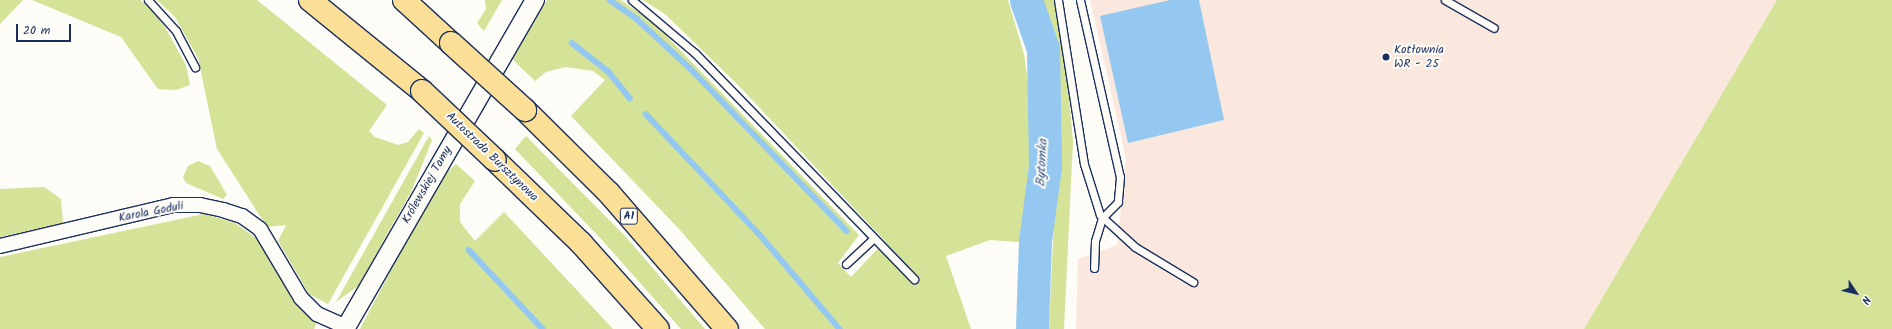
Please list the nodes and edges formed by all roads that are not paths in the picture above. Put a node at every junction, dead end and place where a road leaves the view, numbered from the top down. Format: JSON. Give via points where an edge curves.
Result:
{"nodes":[{"id":1,"x":148,"y":0,"type":"edge"},
{"id":2,"x":310,"y":0,"type":"edge"},
{"id":3,"x":404,"y":0,"type":"edge"},
{"id":4,"x":535,"y":0,"type":"edge"},
{"id":5,"x":632,"y":0,"type":"edge"},
{"id":6,"x":1058,"y":0,"type":"edge"},
{"id":7,"x":1080,"y":0,"type":"edge"},
{"id":8,"x":1445,"y":0,"type":"edge"},
{"id":9,"x":1494,"y":28,"type":"dead end"},
{"id":10,"x":195,"y":66,"type":"dead end"},
{"id":11,"x":1102,"y":218,"type":"junction"},
{"id":12,"x":874,"y":238,"type":"junction"},
{"id":13,"x":0,"y":246,"type":"edge"},
{"id":14,"x":846,"y":264,"type":"dead end"},
{"id":15,"x":1094,"y":268,"type":"dead end"},
{"id":16,"x":914,"y":279,"type":"dead end"},
{"id":17,"x":1193,"y":282,"type":"dead end"},
{"id":18,"x":346,"y":328,"type":"edge"},
{"id":19,"x":658,"y":329,"type":"edge"},
{"id":20,"x":727,"y":329,"type":"edge"}],
"edges":[{"from":1,"to":10,"type":"lane","via":[[176,31]]},
{"from":2,"to":19,"type":"highway","name":"Autostrada Bursztynowa","bridge":true,"via":[[422,91],[495,160],[581,243]]},
{"from":3,"to":20,"type":"highway","number":"A1","bridge":true,"via":[[525,110],[609,193]]},
{"from":4,"to":18,"type":"street","name":"Królewskiej Tamy"},
{"from":5,"to":12,"type":"lane","via":[[696,53]]},
{"from":6,"to":11,"type":"lane","via":[[1084,164],[1091,192]]},
{"from":7,"to":11,"type":"lane","via":[[1120,177],[1118,202]]},
{"from":8,"to":9,"type":"lane"},
{"from":11,"to":15,"type":"lane","via":[[1095,241]]},
{"from":11,"to":17,"type":"lane","via":[[1135,247]]},
{"from":12,"to":14,"type":"lane"},
{"from":12,"to":16,"type":"lane"},
{"from":13,"to":18,"type":"street","name":"Karola Goduli","via":[[174,205],[200,204],[242,216],[260,229],[301,298],[317,314]]}]}
